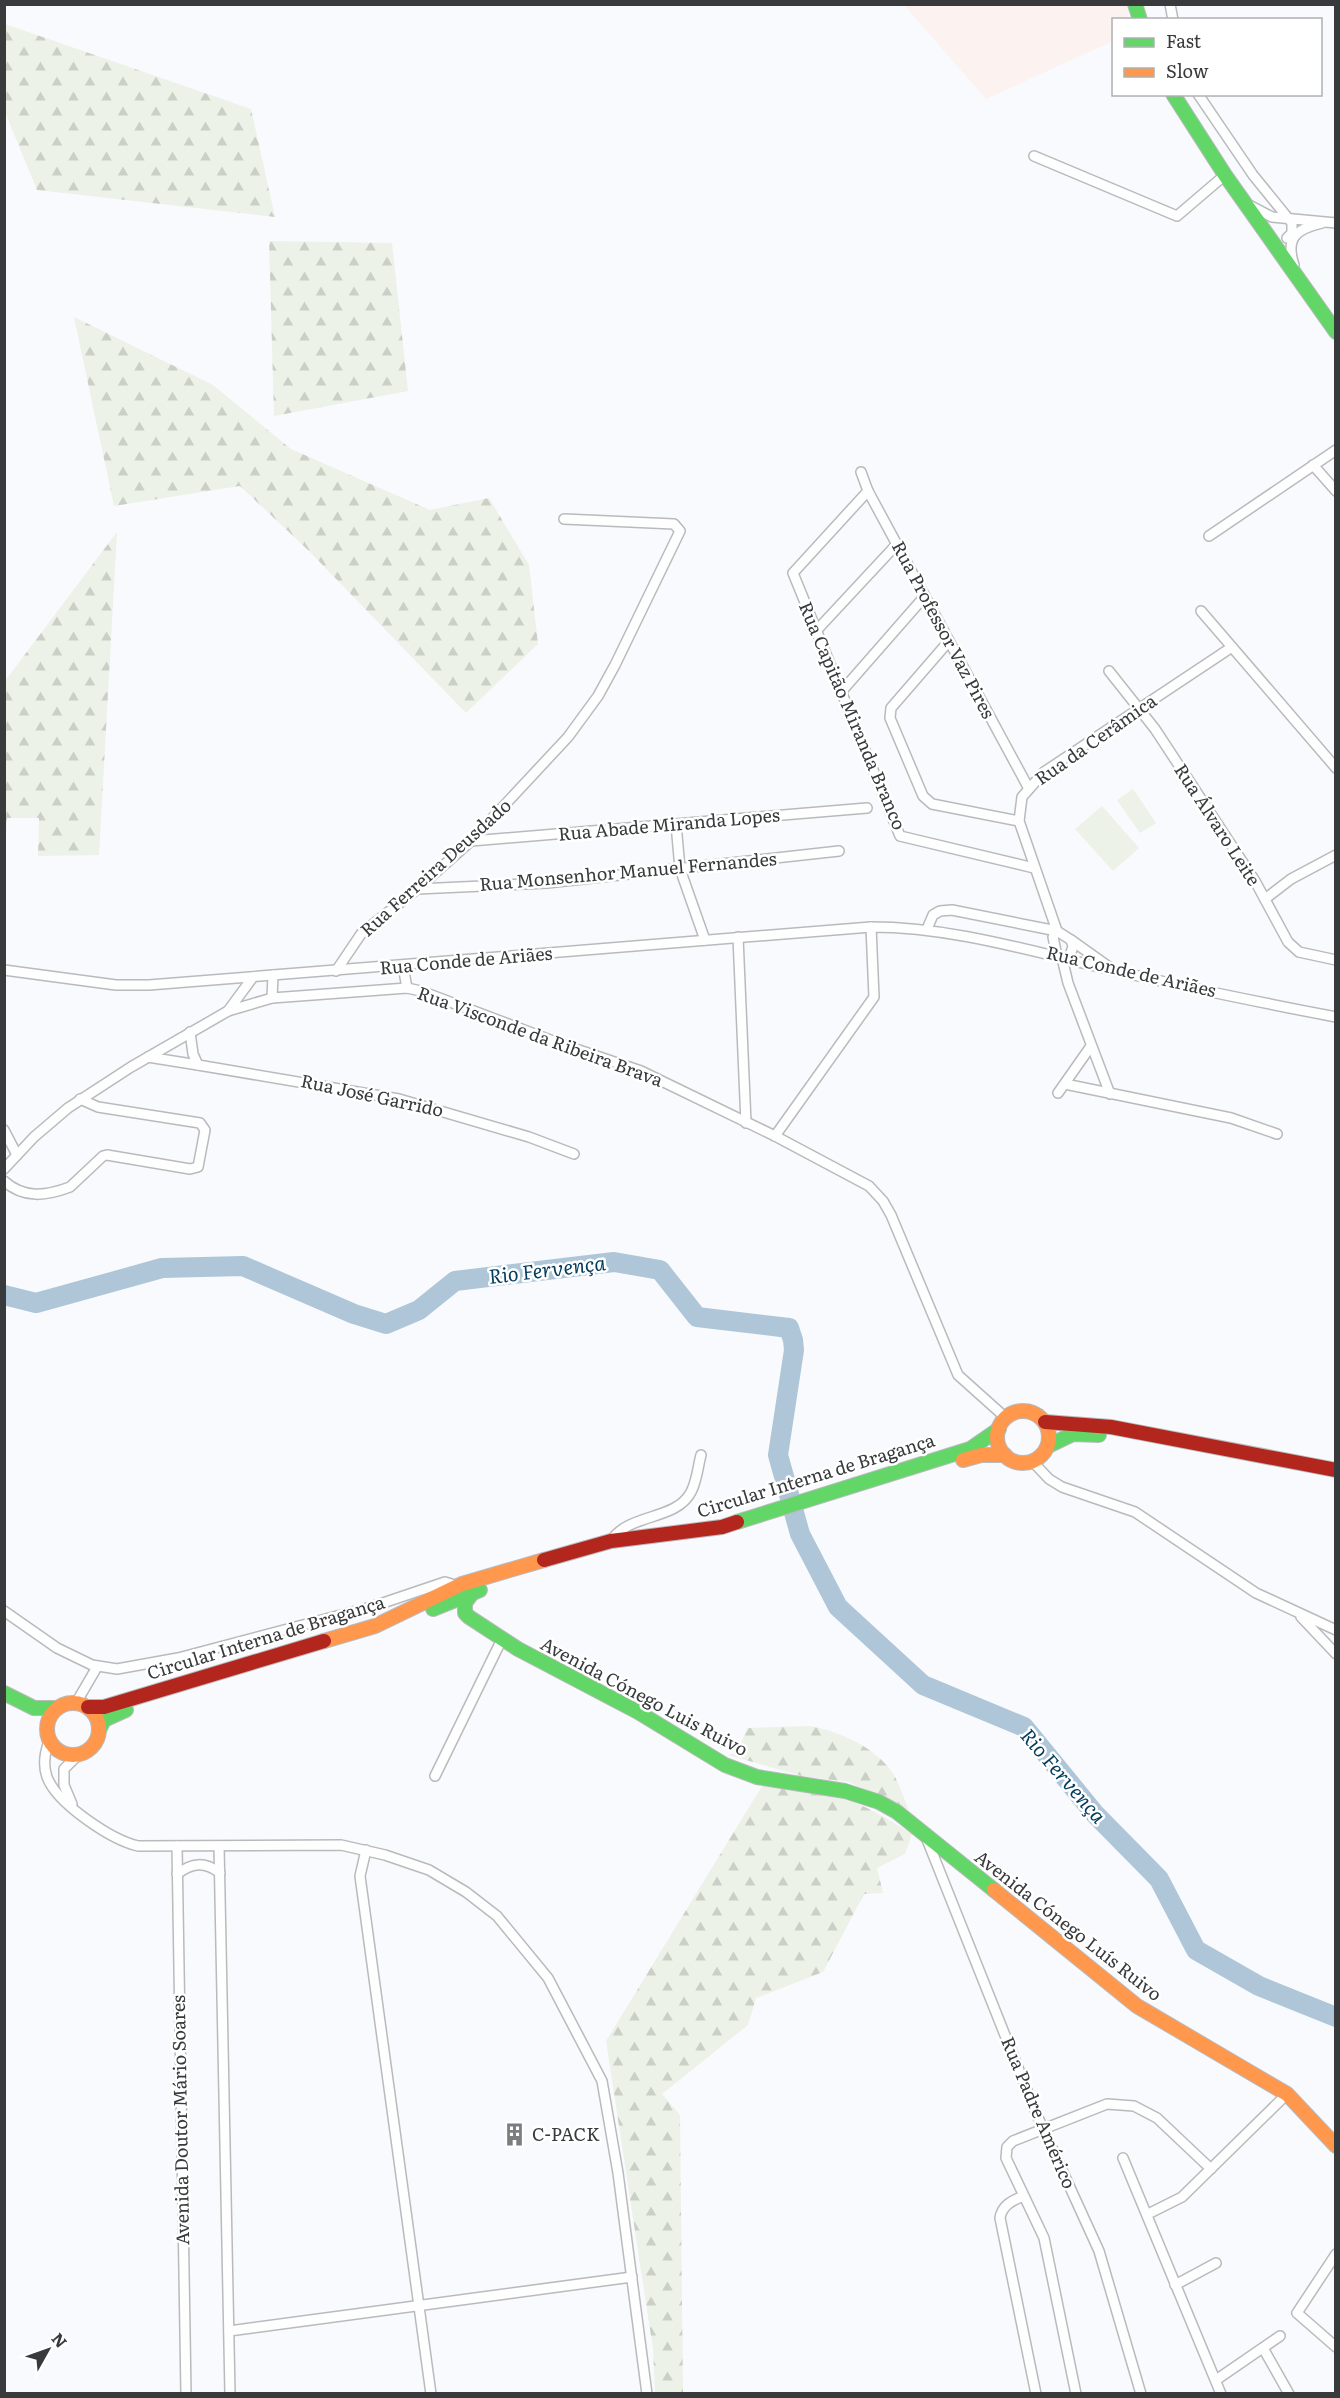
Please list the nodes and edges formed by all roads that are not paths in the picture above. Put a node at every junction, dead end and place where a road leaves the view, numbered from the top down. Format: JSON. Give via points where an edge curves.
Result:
{"nodes":[{"id":1,"x":1174,"y":96,"type":"edge"},
{"id":2,"x":1199,"y":96,"type":"edge"},
{"id":3,"x":1034,"y":156,"type":"dead end"},
{"id":4,"x":1225,"y":175,"type":"junction"},
{"id":5,"x":1241,"y":198,"type":"junction"},
{"id":6,"x":1284,"y":218,"type":"junction"},
{"id":7,"x":1331,"y":223,"type":"edge"},
{"id":8,"x":1300,"y":231,"type":"junction"},
{"id":9,"x":1268,"y":236,"type":"junction"},
{"id":10,"x":1287,"y":238,"type":"junction"},
{"id":11,"x":1298,"y":279,"type":"junction"},
{"id":12,"x":1335,"y":332,"type":"edge"},
{"id":13,"x":1335,"y":450,"type":"edge"},
{"id":14,"x":1313,"y":465,"type":"junction"},
{"id":15,"x":861,"y":472,"type":"dead end"},
{"id":16,"x":868,"y":490,"type":"junction"},
{"id":17,"x":1335,"y":491,"type":"edge"},
{"id":18,"x":564,"y":519,"type":"dead end"},
{"id":19,"x":1209,"y":536,"type":"dead end"},
{"id":20,"x":897,"y":544,"type":"junction"},
{"id":21,"x":925,"y":597,"type":"junction"},
{"id":22,"x":1201,"y":611,"type":"dead end"},
{"id":23,"x":816,"y":631,"type":"junction"},
{"id":24,"x":949,"y":641,"type":"junction"},
{"id":25,"x":1232,"y":647,"type":"junction"},
{"id":26,"x":1109,"y":671,"type":"dead end"},
{"id":27,"x":841,"y":692,"type":"junction"},
{"id":28,"x":1140,"y":708,"type":"junction"},
{"id":29,"x":1335,"y":768,"type":"edge"},
{"id":30,"x":1028,"y":787,"type":"junction"},
{"id":31,"x":867,"y":808,"type":"dead end"},
{"id":32,"x":1019,"y":821,"type":"junction"},
{"id":33,"x":676,"y":824,"type":"junction"},
{"id":34,"x":471,"y":841,"type":"junction"},
{"id":35,"x":839,"y":851,"type":"dead end"},
{"id":36,"x":1335,"y":855,"type":"edge"},
{"id":37,"x":1034,"y":868,"type":"junction"},
{"id":38,"x":680,"y":869,"type":"junction"},
{"id":39,"x":417,"y":889,"type":"junction"},
{"id":40,"x":1264,"y":899,"type":"junction"},
{"id":41,"x":872,"y":927,"type":"junction"},
{"id":42,"x":927,"y":929,"type":"junction"},
{"id":43,"x":1055,"y":934,"type":"junction"},
{"id":44,"x":738,"y":937,"type":"junction"},
{"id":45,"x":705,"y":940,"type":"junction"},
{"id":46,"x":1071,"y":940,"type":"junction"},
{"id":47,"x":1040,"y":952,"type":"junction"},
{"id":48,"x":1063,"y":958,"type":"junction"},
{"id":49,"x":1335,"y":960,"type":"edge"},
{"id":50,"x":403,"y":966,"type":"junction"},
{"id":51,"x":379,"y":968,"type":"junction"},
{"id":52,"x":4,"y":970,"type":"edge"},
{"id":53,"x":336,"y":971,"type":"junction"},
{"id":54,"x":1116,"y":971,"type":"junction"},
{"id":55,"x":273,"y":975,"type":"junction"},
{"id":56,"x":253,"y":977,"type":"junction"},
{"id":57,"x":407,"y":988,"type":"junction"},
{"id":58,"x":380,"y":989,"type":"junction"},
{"id":59,"x":272,"y":998,"type":"junction"},
{"id":60,"x":228,"y":1011,"type":"junction"},
{"id":61,"x":1335,"y":1017,"type":"edge"},
{"id":62,"x":190,"y":1032,"type":"junction"},
{"id":63,"x":1091,"y":1046,"type":"junction"},
{"id":64,"x":148,"y":1057,"type":"junction"},
{"id":65,"x":198,"y":1065,"type":"junction"},
{"id":66,"x":1065,"y":1084,"type":"junction"},
{"id":67,"x":1058,"y":1093,"type":"dead end"},
{"id":68,"x":1110,"y":1095,"type":"junction"},
{"id":69,"x":80,"y":1100,"type":"junction"},
{"id":70,"x":746,"y":1123,"type":"junction"},
{"id":71,"x":4,"y":1130,"type":"edge"},
{"id":72,"x":1277,"y":1134,"type":"dead end"},
{"id":73,"x":775,"y":1136,"type":"junction"},
{"id":74,"x":574,"y":1154,"type":"dead end"},
{"id":75,"x":17,"y":1155,"type":"junction"},
{"id":76,"x":4,"y":1169,"type":"edge"},
{"id":77,"x":4,"y":1181,"type":"edge"},
{"id":78,"x":1045,"y":1422,"type":"junction"},
{"id":79,"x":1002,"y":1423,"type":"junction"},
{"id":80,"x":1048,"y":1446,"type":"junction"},
{"id":81,"x":701,"y":1455,"type":"dead end"},
{"id":82,"x":1005,"y":1455,"type":"junction"},
{"id":83,"x":1033,"y":1462,"type":"junction"},
{"id":84,"x":1335,"y":1470,"type":"edge"},
{"id":85,"x":1335,"y":1477,"type":"edge"},
{"id":86,"x":853,"y":1490,"type":"junction"},
{"id":87,"x":743,"y":1524,"type":"junction"},
{"id":88,"x":611,"y":1541,"type":"junction"},
{"id":89,"x":458,"y":1586,"type":"junction"},
{"id":90,"x":473,"y":1592,"type":"junction"},
{"id":91,"x":438,"y":1607,"type":"junction"},
{"id":92,"x":4,"y":1611,"type":"edge"},
{"id":93,"x":1298,"y":1614,"type":"junction"},
{"id":94,"x":482,"y":1626,"type":"junction"},
{"id":95,"x":1335,"y":1630,"type":"edge"},
{"id":96,"x":502,"y":1639,"type":"junction"},
{"id":97,"x":1335,"y":1654,"type":"edge"},
{"id":98,"x":97,"y":1667,"type":"junction"},
{"id":99,"x":4,"y":1693,"type":"edge"},
{"id":100,"x":4,"y":1701,"type":"edge"},
{"id":101,"x":82,"y":1705,"type":"junction"},
{"id":102,"x":56,"y":1708,"type":"junction"},
{"id":103,"x":99,"y":1730,"type":"junction"},
{"id":104,"x":47,"y":1736,"type":"junction"},
{"id":105,"x":78,"y":1755,"type":"junction"},
{"id":106,"x":435,"y":1776,"type":"dead end"},
{"id":107,"x":74,"y":1809,"type":"junction"},
{"id":108,"x":925,"y":1835,"type":"junction"},
{"id":109,"x":177,"y":1846,"type":"junction"},
{"id":110,"x":219,"y":1846,"type":"junction"},
{"id":111,"x":366,"y":1850,"type":"junction"},
{"id":112,"x":219,"y":1873,"type":"junction"},
{"id":113,"x":177,"y":1874,"type":"junction"},
{"id":114,"x":1287,"y":2094,"type":"junction"},
{"id":115,"x":1044,"y":2130,"type":"junction"},
{"id":116,"x":1335,"y":2146,"type":"edge"},
{"id":117,"x":1123,"y":2158,"type":"dead end"},
{"id":118,"x":1211,"y":2169,"type":"junction"},
{"id":119,"x":1023,"y":2196,"type":"junction"},
{"id":120,"x":1148,"y":2214,"type":"junction"},
{"id":121,"x":1335,"y":2254,"type":"edge"},
{"id":122,"x":1216,"y":2263,"type":"dead end"},
{"id":123,"x":632,"y":2277,"type":"junction"},
{"id":124,"x":1175,"y":2284,"type":"junction"},
{"id":125,"x":418,"y":2306,"type":"junction"},
{"id":126,"x":229,"y":2331,"type":"junction"},
{"id":127,"x":1280,"y":2336,"type":"dead end"},
{"id":128,"x":1335,"y":2347,"type":"edge"},
{"id":129,"x":1263,"y":2348,"type":"junction"},
{"id":130,"x":1216,"y":2380,"type":"junction"},
{"id":131,"x":186,"y":2394,"type":"edge"},
{"id":132,"x":230,"y":2394,"type":"edge"},
{"id":133,"x":431,"y":2394,"type":"edge"},
{"id":134,"x":647,"y":2394,"type":"edge"},
{"id":135,"x":1036,"y":2394,"type":"edge"},
{"id":136,"x":1076,"y":2394,"type":"edge"},
{"id":137,"x":1141,"y":2394,"type":"edge"},
{"id":138,"x":1221,"y":2394,"type":"edge"},
{"id":139,"x":1289,"y":2394,"type":"edge"}],
"edges":[{"from":1,"to":4,"type":"main road"},
{"from":2,"to":6,"type":"street"},
{"from":3,"to":4,"type":"street","via":[[1177,216]]},
{"from":4,"to":5,"type":"main road"},
{"from":5,"to":6,"type":"street","via":[[1262,213]]},
{"from":5,"to":9,"type":"main road"},
{"from":6,"to":7,"type":"street"},
{"from":6,"to":9,"type":"street","via":[[1275,222]]},
{"from":6,"to":10,"type":"street","via":[[1293,230]]},
{"from":7,"to":8,"type":"street"},
{"from":8,"to":10,"type":"street"},
{"from":8,"to":11,"type":"street","via":[[1290,252]]},
{"from":9,"to":10,"type":"street"},
{"from":9,"to":11,"type":"main road"},
{"from":11,"to":12,"type":"main road"},
{"from":13,"to":14,"type":"street"},
{"from":14,"to":17,"type":"street"},
{"from":14,"to":19,"type":"street"},
{"from":15,"to":16,"type":"street","name":"Rua Professor Vaz Pires"},
{"from":16,"to":20,"type":"street","name":"Rua Professor Vaz Pires"},
{"from":16,"to":23,"type":"street","name":"Rua Capitão Miranda Branco","via":[[793,573]]},
{"from":18,"to":34,"type":"street","name":"Rua Ferreira Deusdado","via":[[674,524],[680,531],[598,696],[546,764]]},
{"from":20,"to":21,"type":"street","name":"Rua Professor Vaz Pires"},
{"from":20,"to":23,"type":"street"},
{"from":21,"to":24,"type":"street","name":"Rua Professor Vaz Pires"},
{"from":21,"to":27,"type":"street"},
{"from":22,"to":25,"type":"street"},
{"from":23,"to":27,"type":"street","name":"Rua Capitão Miranda Branco"},
{"from":24,"to":30,"type":"street","name":"Rua Professor Vaz Pires"},
{"from":24,"to":32,"type":"street","via":[[891,708],[890,718],[923,796],[932,804]]},
{"from":25,"to":28,"type":"street","name":"Rua da Cerâmica"},
{"from":25,"to":29,"type":"street"},
{"from":26,"to":28,"type":"street","name":"Rua Álvaro Leite"},
{"from":27,"to":37,"type":"street","name":"Rua Capitão Miranda Branco","via":[[900,837]]},
{"from":28,"to":30,"type":"street","name":"Rua da Cerâmica","via":[[1044,772]]},
{"from":28,"to":40,"type":"street","name":"Rua Álvaro Leite"},
{"from":30,"to":32,"type":"street","name":"Rua da Cerâmica","via":[[1022,797]]},
{"from":31,"to":33,"type":"street","name":"Rua Abade Miranda Lopes"},
{"from":32,"to":37,"type":"street","name":"Rua da Cerâmica"},
{"from":33,"to":34,"type":"street","name":"Rua Abade Miranda Lopes"},
{"from":33,"to":38,"type":"street"},
{"from":34,"to":39,"type":"street","name":"Rua Ferreira Deusdado"},
{"from":35,"to":38,"type":"street","name":"Rua Monsenhor Manuel Fernandes"},
{"from":36,"to":40,"type":"street"},
{"from":37,"to":43,"type":"street","name":"Rua da Cerâmica"},
{"from":38,"to":39,"type":"street","name":"Rua Monsenhor Manuel Fernandes","via":[[547,883]]},
{"from":38,"to":45,"type":"street"},
{"from":39,"to":53,"type":"street","name":"Rua Ferreira Deusdado","via":[[361,934]]},
{"from":40,"to":49,"type":"street","name":"Rua Álvaro Leite","via":[[1294,949]]},
{"from":41,"to":42,"type":"street","name":"Rua Conde de Ariães"},
{"from":41,"to":44,"type":"street","name":"Rua Conde de Ariães"},
{"from":41,"to":73,"type":"street","via":[[874,997]]},
{"from":42,"to":43,"type":"street","name":"Rua Conde de Ariães","via":[[933,915],[952,910]]},
{"from":42,"to":47,"type":"street","name":"Rua Conde de Ariães"},
{"from":43,"to":46,"type":"street"},
{"from":43,"to":47,"type":"street"},
{"from":43,"to":48,"type":"street","name":"Rua da Cerâmica"},
{"from":44,"to":45,"type":"street","name":"Rua Conde de Ariães"},
{"from":44,"to":70,"type":"street"},
{"from":45,"to":50,"type":"street","name":"Rua Conde de Ariães"},
{"from":46,"to":48,"type":"street","via":[[1073,946]]},
{"from":46,"to":54,"type":"street"},
{"from":47,"to":48,"type":"street","name":"Rua Conde de Ariães"},
{"from":48,"to":54,"type":"street","name":"Rua Conde de Ariães"},
{"from":48,"to":63,"type":"street"},
{"from":50,"to":51,"type":"street","name":"Rua Conde de Ariães"},
{"from":50,"to":57,"type":"street"},
{"from":51,"to":53,"type":"street","name":"Rua Conde de Ariães"},
{"from":51,"to":58,"type":"street"},
{"from":52,"to":56,"type":"street","name":"Rua Conde de Ariães","via":[[116,985]]},
{"from":53,"to":55,"type":"street","name":"Rua Conde de Ariães"},
{"from":54,"to":61,"type":"street","name":"Rua Conde de Ariães"},
{"from":55,"to":56,"type":"street","name":"Rua Conde de Ariães"},
{"from":55,"to":59,"type":"street"},
{"from":56,"to":60,"type":"street"},
{"from":57,"to":58,"type":"street","name":"Rua Visconde da Ribeira Brava"},
{"from":57,"to":70,"type":"street","name":"Rua Visconde da Ribeira Brava","via":[[641,1071]]},
{"from":58,"to":59,"type":"street","name":"Rua Visconde da Ribeira Brava"},
{"from":59,"to":60,"type":"street","name":"Rua Visconde da Ribeira Brava"},
{"from":60,"to":62,"type":"street","name":"Rua Visconde da Ribeira Brava"},
{"from":62,"to":64,"type":"street","name":"Rua Visconde da Ribeira Brava"},
{"from":62,"to":65,"type":"street"},
{"from":63,"to":66,"type":"street"},
{"from":63,"to":68,"type":"street"},
{"from":64,"to":65,"type":"street","name":"Rua José Garrido"},
{"from":64,"to":69,"type":"street","name":"Rua Visconde da Ribeira Brava"},
{"from":65,"to":74,"type":"street","name":"Rua José Garrido","via":[[399,1099]]},
{"from":66,"to":67,"type":"street"},
{"from":66,"to":68,"type":"street"},
{"from":68,"to":72,"type":"street","via":[[1231,1118]]},
{"from":69,"to":75,"type":"street","name":"Rua Visconde da Ribeira Brava"},
{"from":69,"to":77,"type":"street","via":[[98,1107],[200,1124],[205,1130],[198,1167],[190,1169],[107,1155],[65,1189],[33,1195],[16,1191]]},
{"from":70,"to":73,"type":"street","name":"Rua Visconde da Ribeira Brava"},
{"from":71,"to":75,"type":"street"},
{"from":73,"to":79,"type":"street","name":"Rua Visconde da Ribeira Brava","via":[[869,1186],[884,1201],[958,1375]]},
{"from":75,"to":76,"type":"street","name":"Rua Visconde da Ribeira Brava"},
{"from":78,"to":79,"type":"main road","via":[[1030,1412],[1013,1413]]},
{"from":78,"to":80,"type":"main road"},
{"from":78,"to":84,"type":"main road","via":[[1111,1427]]},
{"from":79,"to":82,"type":"main road","via":[[998,1443]]},
{"from":79,"to":86,"type":"main road","name":"Circular Interna de Bragança","via":[[988,1439],[970,1449]]},
{"from":80,"to":83,"type":"main road"},
{"from":80,"to":85,"type":"main road","via":[[1073,1434],[1092,1434]]},
{"from":81,"to":88,"type":"street","via":[[692,1490],[686,1498],[621,1529]]},
{"from":82,"to":83,"type":"main road","via":[[1015,1462]]},
{"from":82,"to":86,"type":"main road","name":"Circular Interna de Bragança","via":[[979,1456]]},
{"from":83,"to":93,"type":"street","via":[[1062,1488],[1135,1512],[1256,1593]]},
{"from":86,"to":87,"type":"main road","name":"Circular Interna de Bragança"},
{"from":87,"to":88,"type":"main road","name":"Circular Interna de Bragança"},
{"from":87,"to":90,"type":"main road","name":"Circular Interna de Bragança","via":[[703,1538],[615,1548]]},
{"from":88,"to":89,"type":"main road","name":"Circular Interna de Bragança"},
{"from":89,"to":98,"type":"street","via":[[445,1582],[371,1607],[178,1658],[128,1668]]},
{"from":89,"to":101,"type":"main road","name":"Circular Interna de Bragança","via":[[375,1626],[104,1707]]},
{"from":90,"to":91,"type":"main road","name":"Circular Interna de Bragança"},
{"from":90,"to":94,"type":"main road","via":[[465,1603],[465,1613]]},
{"from":91,"to":94,"type":"main road"},
{"from":91,"to":103,"type":"main road","name":"Circular Interna de Bragança","via":[[378,1634],[117,1712],[104,1720]]},
{"from":92,"to":98,"type":"street","via":[[57,1648]]},
{"from":93,"to":95,"type":"street"},
{"from":93,"to":97,"type":"street"},
{"from":94,"to":96,"type":"main road","name":"Avenida Cónego Luis Ruivo"},
{"from":96,"to":106,"type":"street"},
{"from":96,"to":108,"type":"main road","name":"Avenida Cónego Luis Ruivo","via":[[639,1713],[710,1757],[756,1777],[845,1788],[863,1794],[897,1812]]},
{"from":98,"to":101,"type":"street"},
{"from":99,"to":102,"type":"main road","via":[[34,1708]]},
{"from":100,"to":104,"type":"main road","via":[[31,1716]]},
{"from":101,"to":102,"type":"main road"},
{"from":101,"to":103,"type":"main road","via":[[98,1721]]},
{"from":102,"to":104,"type":"main road","via":[[46,1723]]},
{"from":103,"to":105,"type":"main road","via":[[93,1746]]},
{"from":104,"to":105,"type":"main road","via":[[61,1753]]},
{"from":104,"to":107,"type":"street","via":[[47,1778]]},
{"from":105,"to":107,"type":"street","via":[[63,1772]]},
{"from":107,"to":109,"type":"street","via":[[127,1844]]},
{"from":108,"to":114,"type":"main road","name":"Avenida Cónego Luís Ruivo","via":[[1137,2006]]},
{"from":108,"to":115,"type":"street","name":"Rua Padre Américo"},
{"from":109,"to":110,"type":"street"},
{"from":109,"to":113,"type":"street","name":"Avenida Doutor Mário Soares"},
{"from":110,"to":111,"type":"street","via":[[312,1844]]},
{"from":110,"to":112,"type":"street"},
{"from":111,"to":123,"type":"street","via":[[429,1870],[466,1892],[497,1916],[548,1978],[602,2080]]},
{"from":111,"to":125,"type":"street","via":[[360,1876]]},
{"from":112,"to":113,"type":"street","via":[[203,1864],[194,1864]]},
{"from":112,"to":126,"type":"street"},
{"from":113,"to":131,"type":"street","name":"Avenida Doutor Mário Soares"},
{"from":114,"to":116,"type":"main road","name":"Avenida Cónego Luís Ruivo"},
{"from":114,"to":118,"type":"street"},
{"from":115,"to":118,"type":"street","via":[[1107,2104],[1134,2106],[1156,2118]]},
{"from":115,"to":119,"type":"street","via":[[1007,2147],[1006,2158]]},
{"from":115,"to":137,"type":"street","name":"Rua Padre Américo","via":[[1099,2251]]},
{"from":117,"to":120,"type":"street"},
{"from":118,"to":120,"type":"street","via":[[1182,2197]]},
{"from":119,"to":135,"type":"street","via":[[1006,2205],[1000,2218]]},
{"from":119,"to":136,"type":"street","via":[[1044,2238],[1050,2260]]},
{"from":120,"to":124,"type":"street"},
{"from":121,"to":128,"type":"street","via":[[1297,2313]]},
{"from":122,"to":124,"type":"street"},
{"from":123,"to":125,"type":"street"},
{"from":123,"to":134,"type":"street"},
{"from":124,"to":130,"type":"street"},
{"from":125,"to":126,"type":"street"},
{"from":125,"to":133,"type":"street"},
{"from":126,"to":132,"type":"street"},
{"from":127,"to":129,"type":"street"},
{"from":129,"to":130,"type":"street"},
{"from":129,"to":139,"type":"street"},
{"from":130,"to":138,"type":"street"}]}
